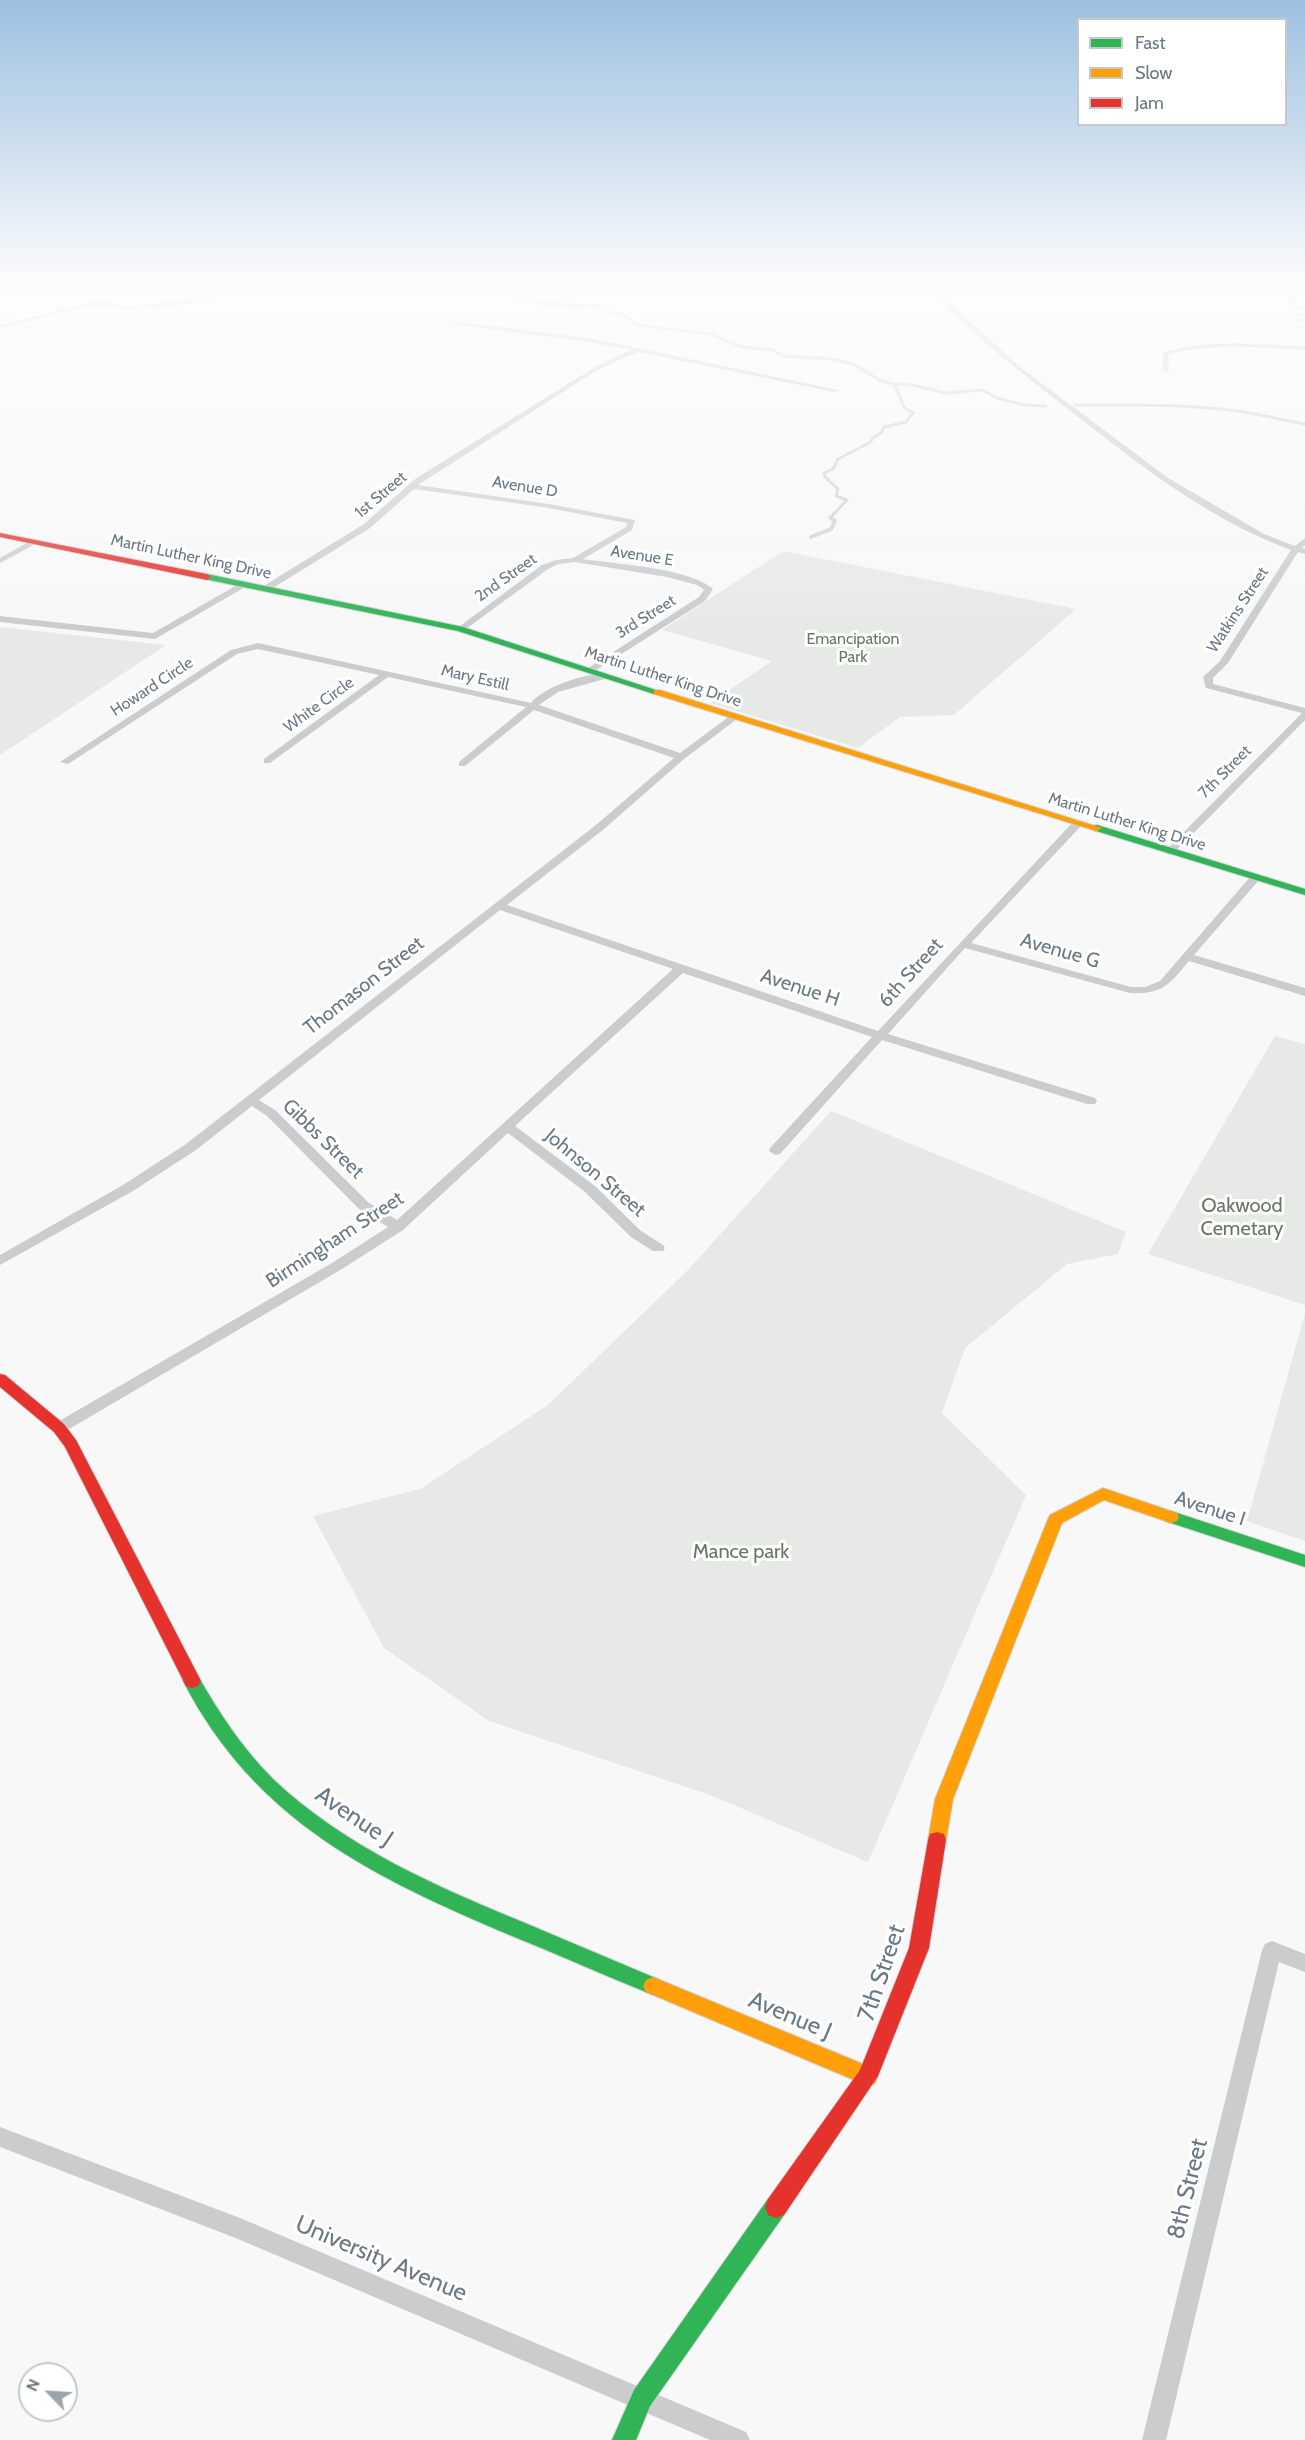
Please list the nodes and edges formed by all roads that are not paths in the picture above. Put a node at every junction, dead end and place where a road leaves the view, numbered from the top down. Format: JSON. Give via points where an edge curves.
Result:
{"nodes":[{"id":1,"x":549,"y":399,"type":"edge"},
{"id":2,"x":1059,"y":399,"type":"edge"},
{"id":3,"x":412,"y":486,"type":"junction"},
{"id":4,"x":632,"y":522,"type":"joint"},
{"id":5,"x":0,"y":535,"type":"edge"},
{"id":6,"x":1305,"y":540,"type":"edge"},
{"id":7,"x":35,"y":542,"type":"junction"},
{"id":8,"x":1301,"y":551,"type":"edge"},
{"id":9,"x":575,"y":560,"type":"junction"},
{"id":10,"x":0,"y":561,"type":"edge"},
{"id":11,"x":244,"y":584,"type":"junction"},
{"id":12,"x":704,"y":584,"type":"joint"},
{"id":13,"x":266,"y":589,"type":"junction"},
{"id":14,"x":0,"y":619,"type":"edge"},
{"id":15,"x":460,"y":629,"type":"junction"},
{"id":16,"x":258,"y":646,"type":"joint"},
{"id":17,"x":590,"y":670,"type":"junction"},
{"id":18,"x":388,"y":674,"type":"junction"},
{"id":19,"x":605,"y":676,"type":"junction"},
{"id":20,"x":533,"y":706,"type":"junction"},
{"id":21,"x":1305,"y":711,"type":"edge"},
{"id":22,"x":1305,"y":715,"type":"edge"},
{"id":23,"x":734,"y":717,"type":"junction"},
{"id":24,"x":681,"y":757,"type":"junction"},
{"id":25,"x":267,"y":761,"type":"dead end"},
{"id":26,"x":65,"y":762,"type":"dead end"},
{"id":27,"x":462,"y":764,"type":"dead end"},
{"id":28,"x":1077,"y":824,"type":"junction"},
{"id":29,"x":1169,"y":852,"type":"junction"},
{"id":30,"x":1255,"y":878,"type":"junction"},
{"id":31,"x":1305,"y":892,"type":"edge"},
{"id":32,"x":498,"y":906,"type":"junction"},
{"id":33,"x":963,"y":944,"type":"junction"},
{"id":34,"x":1188,"y":957,"type":"junction"},
{"id":35,"x":680,"y":969,"type":"junction"},
{"id":36,"x":1305,"y":992,"type":"edge"},
{"id":37,"x":881,"y":1036,"type":"junction"},
{"id":38,"x":250,"y":1100,"type":"junction"},
{"id":39,"x":1091,"y":1101,"type":"dead end"},
{"id":40,"x":508,"y":1127,"type":"junction"},
{"id":41,"x":775,"y":1151,"type":"dead end"},
{"id":42,"x":398,"y":1227,"type":"junction"},
{"id":43,"x":658,"y":1248,"type":"dead end"},
{"id":44,"x":0,"y":1261,"type":"edge"},
{"id":45,"x":0,"y":1379,"type":"edge"},
{"id":46,"x":59,"y":1428,"type":"junction"},
{"id":47,"x":1103,"y":1494,"type":"joint"},
{"id":48,"x":1305,"y":1561,"type":"edge"},
{"id":49,"x":1305,"y":1963,"type":"edge"},
{"id":50,"x":868,"y":2076,"type":"junction"},
{"id":51,"x":0,"y":2137,"type":"edge"},
{"id":52,"x":642,"y":2398,"type":"junction"},
{"id":53,"x":624,"y":2440,"type":"edge"},
{"id":54,"x":738,"y":2440,"type":"edge"},
{"id":55,"x":1154,"y":2440,"type":"edge"}],
"edges":[{"from":1,"to":3,"type":"street","name":"1st Street"},
{"from":2,"to":8,"type":"street","via":[[1166,480],[1261,536]]},
{"from":3,"to":4,"type":"street","name":"Avenue D"},
{"from":3,"to":13,"type":"street","name":"1st Street","via":[[367,526]]},
{"from":4,"to":9,"type":"street","name":"2nd Street","via":[[629,528]]},
{"from":5,"to":7,"type":"street","name":"Martin Luther King Drive"},
{"from":6,"to":8,"type":"street","name":"Watkins Street"},
{"from":7,"to":10,"type":"street"},
{"from":7,"to":11,"type":"street","name":"Martin Luther King Drive"},
{"from":8,"to":21,"type":"street","name":"Watkins Street","via":[[1223,663],[1208,677],[1209,686]]},
{"from":9,"to":12,"type":"street","name":"Avenue E"},
{"from":9,"to":15,"type":"street","name":"2nd Street","via":[[545,567]]},
{"from":11,"to":13,"type":"street","name":"Martin Luther King Drive"},
{"from":11,"to":14,"type":"street","via":[[155,636]]},
{"from":12,"to":17,"type":"street","name":"3rd Street","via":[[709,590],[702,599]]},
{"from":13,"to":15,"type":"street","name":"Martin Luther King Drive"},
{"from":15,"to":17,"type":"street","name":"Martin Luther King Drive"},
{"from":16,"to":18,"type":"street","name":"Mary Estill"},
{"from":16,"to":26,"type":"street","name":"Howard Circle","via":[[234,652]]},
{"from":17,"to":19,"type":"street","name":"Martin Luther King Drive"},
{"from":18,"to":20,"type":"street","name":"Mary Estill"},
{"from":18,"to":25,"type":"street","name":"White Circle"},
{"from":19,"to":20,"type":"street","via":[[563,687]]},
{"from":19,"to":23,"type":"street","name":"Martin Luther King Drive"},
{"from":20,"to":24,"type":"street","name":"Mary Estill"},
{"from":20,"to":27,"type":"street"},
{"from":22,"to":29,"type":"street","name":"7th Street"},
{"from":23,"to":24,"type":"street","name":"Thomason Street"},
{"from":23,"to":28,"type":"street","name":"Martin Luther King Drive"},
{"from":24,"to":32,"type":"street","name":"Thomason Street","via":[[600,827]]},
{"from":28,"to":29,"type":"street","name":"Martin Luther King Drive"},
{"from":28,"to":33,"type":"street","name":"6th Street"},
{"from":29,"to":30,"type":"street","name":"Martin Luther King Drive"},
{"from":30,"to":31,"type":"street","name":"Martin Luther King Drive"},
{"from":30,"to":34,"type":"street"},
{"from":32,"to":35,"type":"street","name":"Avenue H"},
{"from":32,"to":38,"type":"street","name":"Thomason Street"},
{"from":33,"to":34,"type":"street","name":"Avenue G","via":[[1115,987],[1147,991],[1164,983]]},
{"from":33,"to":37,"type":"street","name":"6th Street"},
{"from":34,"to":36,"type":"street"},
{"from":35,"to":37,"type":"street","name":"Avenue H"},
{"from":35,"to":40,"type":"street","name":"Birmingham Street"},
{"from":37,"to":39,"type":"street","name":"Avenue H"},
{"from":37,"to":41,"type":"street","name":"6th Street"},
{"from":38,"to":42,"type":"street","name":"Gibbs Street","via":[[272,1113],[364,1206]]},
{"from":38,"to":44,"type":"street","name":"Thomason Street","via":[[191,1147],[128,1188]]},
{"from":40,"to":42,"type":"street","name":"Birmingham Street"},
{"from":40,"to":43,"type":"street","name":"Johnson Street","via":[[590,1189],[636,1234]]},
{"from":42,"to":46,"type":"street","name":"Birmingham Street"},
{"from":45,"to":46,"type":"street","name":"Avenue J"},
{"from":46,"to":50,"type":"street","name":"Avenue J","via":[[71,1444],[194,1686],[228,1739],[270,1786],[315,1826],[362,1858],[416,1886]]},
{"from":47,"to":48,"type":"street","name":"Avenue I"},
{"from":47,"to":50,"type":"street","name":"7th Street","via":[[1056,1519],[1047,1540],[944,1799],[919,1948]]},
{"from":49,"to":55,"type":"street","name":"8th Street","via":[[1272,1950]]},
{"from":50,"to":52,"type":"street","name":"7th Street"},
{"from":51,"to":52,"type":"street","name":"University Avenue","via":[[240,2229]]},
{"from":52,"to":53,"type":"street","name":"7th Street"},
{"from":52,"to":54,"type":"street","name":"University Avenue"}]}
